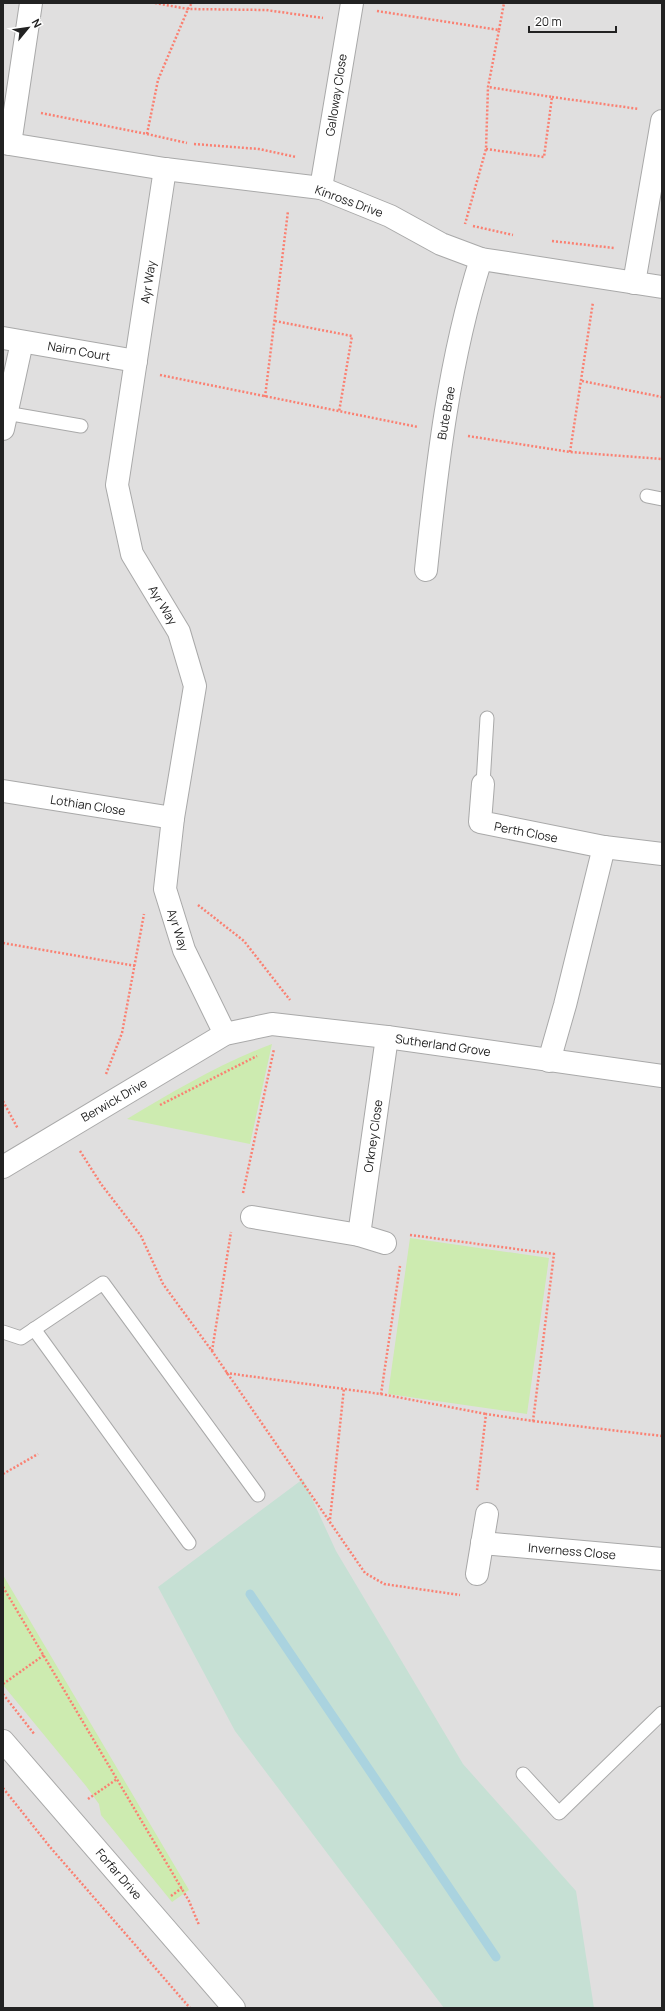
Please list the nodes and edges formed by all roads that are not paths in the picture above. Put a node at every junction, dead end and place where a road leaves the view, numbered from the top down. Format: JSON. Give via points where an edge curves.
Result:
{"nodes":[{"id":1,"x":31,"y":3,"type":"edge"},
{"id":2,"x":350,"y":10,"type":"edge"},
{"id":3,"x":654,"y":116,"type":"edge"},
{"id":4,"x":6,"y":143,"type":"edge"},
{"id":5,"x":165,"y":169,"type":"junction"},
{"id":6,"x":321,"y":188,"type":"junction"},
{"id":7,"x":481,"y":259,"type":"junction"},
{"id":8,"x":634,"y":283,"type":"junction"},
{"id":9,"x":662,"y":287,"type":"edge"},
{"id":10,"x":13,"y":340,"type":"edge"},
{"id":11,"x":135,"y":365,"type":"junction"},
{"id":12,"x":5,"y":421,"type":"edge"},
{"id":13,"x":81,"y":426,"type":"dead end"},
{"id":14,"x":647,"y":496,"type":"dead end"},
{"id":15,"x":662,"y":498,"type":"edge"},
{"id":16,"x":426,"y":570,"type":"dead end"},
{"id":17,"x":487,"y":718,"type":"dead end"},
{"id":18,"x":483,"y":784,"type":"joint"},
{"id":19,"x":3,"y":791,"type":"edge"},
{"id":20,"x":173,"y":818,"type":"junction"},
{"id":21,"x":604,"y":848,"type":"junction"},
{"id":22,"x":662,"y":854,"type":"edge"},
{"id":23,"x":225,"y":1034,"type":"junction"},
{"id":24,"x":387,"y":1037,"type":"junction"},
{"id":25,"x":549,"y":1061,"type":"junction"},
{"id":26,"x":662,"y":1076,"type":"edge"},
{"id":27,"x":3,"y":1167,"type":"edge"},
{"id":28,"x":246,"y":1209,"type":"road end"},
{"id":29,"x":359,"y":1235,"type":"junction"},
{"id":30,"x":395,"y":1239,"type":"road end"},
{"id":31,"x":34,"y":1329,"type":"junction"},
{"id":32,"x":3,"y":1332,"type":"edge"},
{"id":33,"x":258,"y":1495,"type":"dead end"},
{"id":34,"x":487,"y":1514,"type":"dead end"},
{"id":35,"x":482,"y":1543,"type":"junction"},
{"id":36,"x":189,"y":1544,"type":"dead end"},
{"id":37,"x":662,"y":1559,"type":"edge"},
{"id":38,"x":477,"y":1574,"type":"dead end"},
{"id":39,"x":662,"y":1713,"type":"edge"},
{"id":40,"x":3,"y":1741,"type":"edge"},
{"id":41,"x":523,"y":1774,"type":"dead end"},
{"id":42,"x":234,"y":2008,"type":"edge"}],
"edges":[{"from":1,"to":4,"type":"street"},
{"from":2,"to":6,"type":"street","name":"Galloway Close"},
{"from":3,"to":8,"type":"street"},
{"from":4,"to":5,"type":"street","name":"Kinross Drive"},
{"from":5,"to":6,"type":"street","name":"Kinross Drive"},
{"from":5,"to":11,"type":"street","name":"Ayr Way"},
{"from":6,"to":7,"type":"street","name":"Kinross Drive","via":[[390,216],[441,244]]},
{"from":7,"to":8,"type":"street","name":"Kinross Drive"},
{"from":7,"to":16,"type":"street","name":"Bute Brae","via":[[466,306],[442,432]]},
{"from":8,"to":9,"type":"street","name":"Kinross Drive"},
{"from":10,"to":11,"type":"street","name":"Nairn Court"},
{"from":10,"to":12,"type":"street","name":"Nairn Court"},
{"from":11,"to":20,"type":"street","name":"Ayr Way","via":[[117,485],[132,554],[179,632],[194,686]]},
{"from":12,"to":13,"type":"lane"},
{"from":14,"to":15,"type":"lane"},
{"from":17,"to":18,"type":"lane","name":"Perth Close"},
{"from":18,"to":21,"type":"street","name":"Perth Close","via":[[480,822]]},
{"from":19,"to":20,"type":"street","name":"Lothian Close"},
{"from":20,"to":23,"type":"street","name":"Ayr Way","via":[[165,889],[184,950]]},
{"from":21,"to":22,"type":"street","name":"Perth Close"},
{"from":21,"to":25,"type":"street"},
{"from":23,"to":24,"type":"street","name":"Sutherland Grove","via":[[272,1024]]},
{"from":23,"to":27,"type":"street","name":"Berwick Drive"},
{"from":24,"to":25,"type":"street","name":"Sutherland Grove"},
{"from":24,"to":29,"type":"street","name":"Orkney Close"},
{"from":25,"to":26,"type":"street","name":"Sutherland Grove"},
{"from":28,"to":29,"type":"street"},
{"from":29,"to":30,"type":"street"},
{"from":31,"to":32,"type":"lane","via":[[21,1338]]},
{"from":31,"to":33,"type":"lane","via":[[103,1284]]},
{"from":31,"to":36,"type":"lane"},
{"from":34,"to":35,"type":"street"},
{"from":35,"to":37,"type":"street","name":"Inverness Close"},
{"from":35,"to":38,"type":"street"},
{"from":39,"to":41,"type":"lane","via":[[559,1813]]},
{"from":40,"to":42,"type":"street","name":"Forfar Drive"}]}
